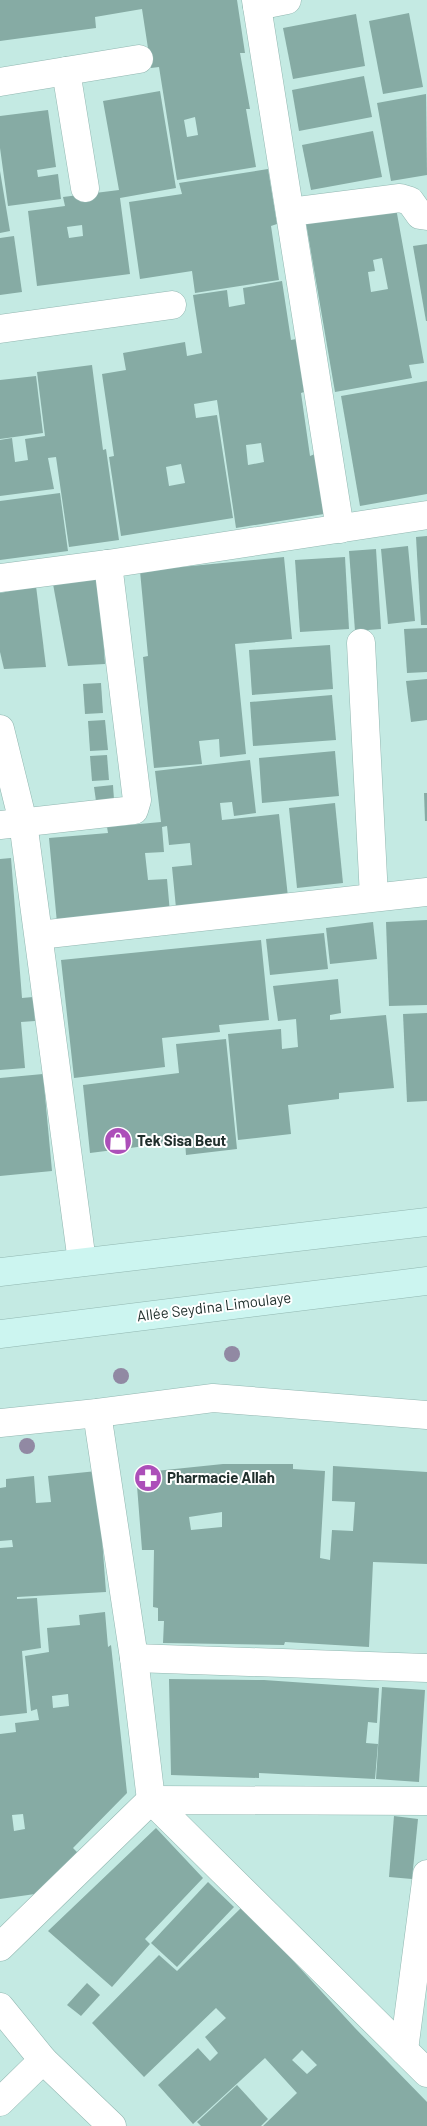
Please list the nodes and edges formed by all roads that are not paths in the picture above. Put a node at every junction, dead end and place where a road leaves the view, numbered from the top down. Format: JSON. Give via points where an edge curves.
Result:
{"nodes":[{"id":1,"x":287,"y":0,"type":"edge"},
{"id":2,"x":257,"y":3,"type":"edge"},
{"id":3,"x":140,"y":59,"type":"dead end"},
{"id":4,"x":66,"y":71,"type":"junction"},
{"id":5,"x":0,"y":82,"type":"edge"},
{"id":6,"x":85,"y":188,"type":"dead end"},
{"id":7,"x":290,"y":212,"type":"junction"},
{"id":8,"x":427,"y":216,"type":"edge"},
{"id":9,"x":172,"y":305,"type":"dead end"},
{"id":10,"x":0,"y":329,"type":"edge"},
{"id":11,"x":427,"y":516,"type":"edge"},
{"id":12,"x":340,"y":529,"type":"junction"},
{"id":13,"x":108,"y":564,"type":"junction"},
{"id":14,"x":0,"y":578,"type":"edge"},
{"id":15,"x":361,"y":644,"type":"dead end"},
{"id":16,"x":0,"y":728,"type":"edge"},
{"id":17,"x":12,"y":824,"type":"edge"},
{"id":18,"x":427,"y":892,"type":"edge"},
{"id":19,"x":374,"y":897,"type":"junction"},
{"id":20,"x":38,"y":934,"type":"junction"},
{"id":21,"x":427,"y":1222,"type":"edge"},
{"id":22,"x":82,"y":1262,"type":"junction"},
{"id":23,"x":0,"y":1272,"type":"edge"},
{"id":24,"x":427,"y":1281,"type":"edge"},
{"id":25,"x":0,"y":1334,"type":"edge"},
{"id":26,"x":97,"y":1414,"type":"junction"},
{"id":27,"x":427,"y":1416,"type":"edge"},
{"id":28,"x":0,"y":1423,"type":"edge"},
{"id":29,"x":134,"y":1658,"type":"junction"},
{"id":30,"x":427,"y":1668,"type":"edge"},
{"id":31,"x":151,"y":1800,"type":"junction"},
{"id":32,"x":427,"y":1801,"type":"edge"},
{"id":33,"x":427,"y":1874,"type":"edge"},
{"id":34,"x":0,"y":1947,"type":"edge"},
{"id":35,"x":0,"y":2007,"type":"edge"},
{"id":36,"x":404,"y":2050,"type":"junction"},
{"id":37,"x":43,"y":2060,"type":"junction"},
{"id":38,"x":427,"y":2073,"type":"edge"},
{"id":39,"x":0,"y":2102,"type":"edge"},
{"id":40,"x":112,"y":2126,"type":"edge"}],
"edges":[{"from":1,"to":2,"type":"street"},
{"from":2,"to":7,"type":"street"},
{"from":3,"to":4,"type":"street"},
{"from":4,"to":5,"type":"street"},
{"from":4,"to":6,"type":"street"},
{"from":7,"to":8,"type":"street","via":[[400,198],[410,201],[420,215]]},
{"from":7,"to":12,"type":"street"},
{"from":9,"to":10,"type":"street"},
{"from":11,"to":12,"type":"street"},
{"from":12,"to":13,"type":"street"},
{"from":13,"to":14,"type":"street"},
{"from":13,"to":17,"type":"street","via":[[138,800],[134,810]]},
{"from":15,"to":19,"type":"street"},
{"from":16,"to":17,"type":"street"},
{"from":17,"to":20,"type":"street"},
{"from":18,"to":19,"type":"street"},
{"from":19,"to":20,"type":"street"},
{"from":20,"to":22,"type":"street"},
{"from":21,"to":22,"type":"main road"},
{"from":22,"to":23,"type":"main road"},
{"from":24,"to":25,"type":"main road","name":"Allée Seydina Limoulaye"},
{"from":26,"to":27,"type":"street","via":[[213,1398]]},
{"from":26,"to":28,"type":"street"},
{"from":26,"to":29,"type":"street"},
{"from":29,"to":30,"type":"street"},
{"from":29,"to":31,"type":"street"},
{"from":31,"to":32,"type":"street"},
{"from":31,"to":34,"type":"street"},
{"from":31,"to":36,"type":"street"},
{"from":33,"to":36,"type":"street"},
{"from":35,"to":37,"type":"street"},
{"from":36,"to":38,"type":"street"},
{"from":37,"to":39,"type":"street"},
{"from":37,"to":40,"type":"street"}]}
